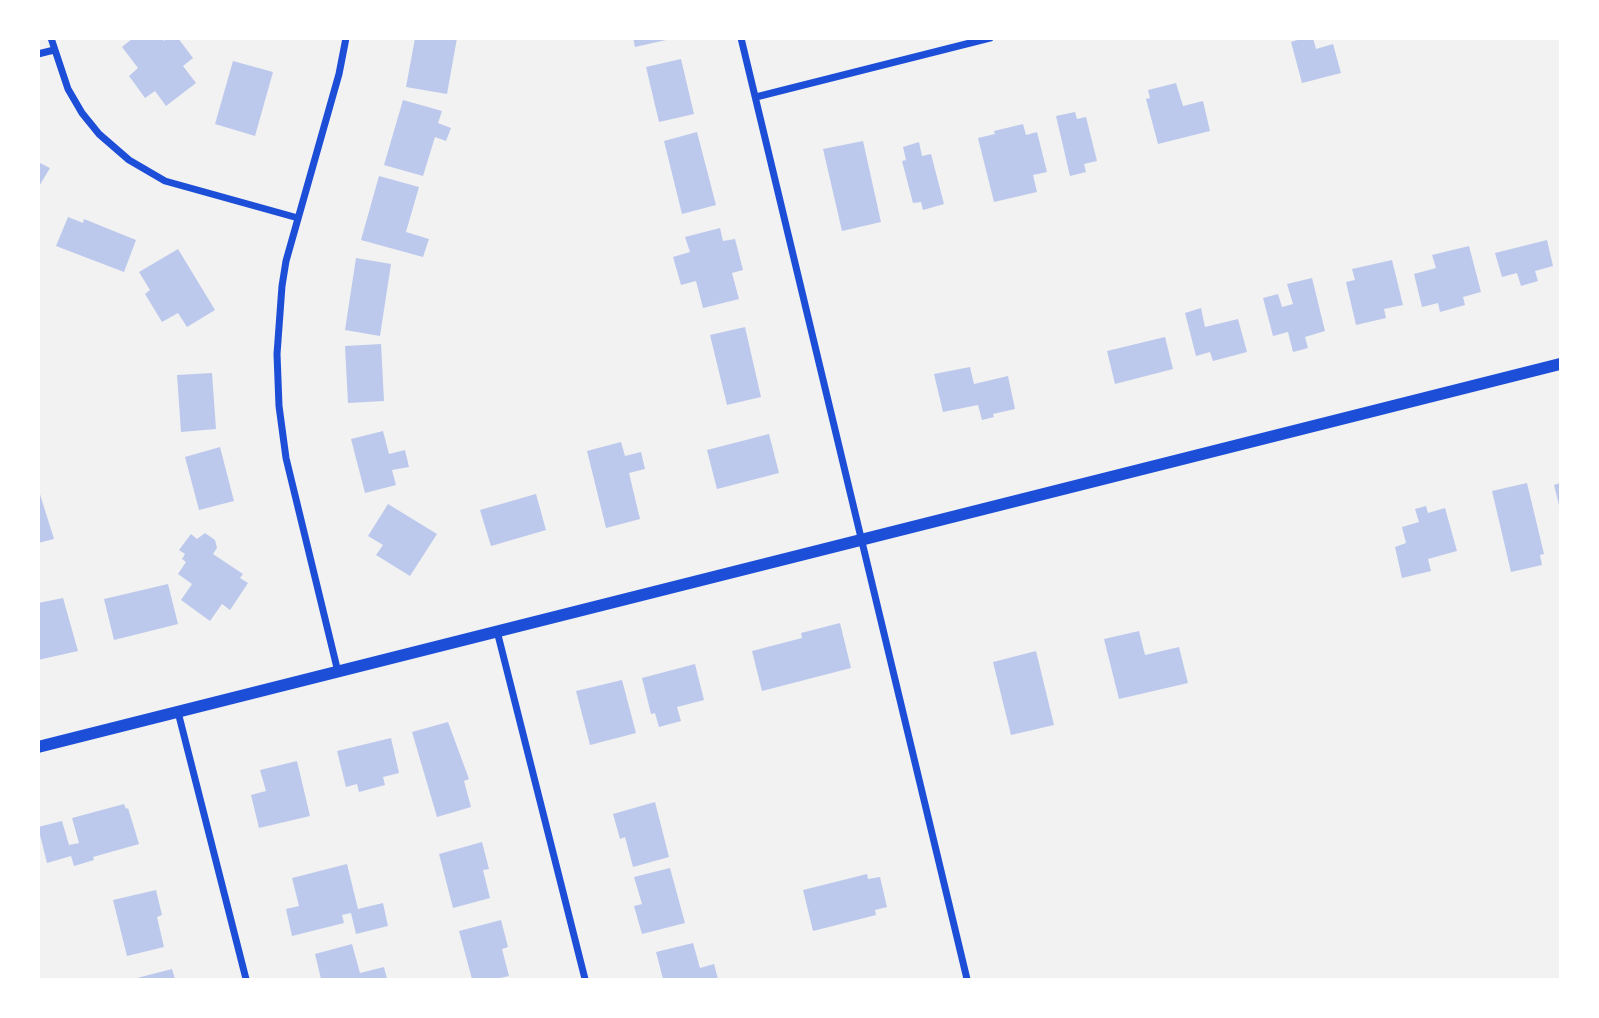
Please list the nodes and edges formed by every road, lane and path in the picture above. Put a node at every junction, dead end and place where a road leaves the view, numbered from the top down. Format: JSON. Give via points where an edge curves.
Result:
{"nodes":[{"id":1,"x":51,"y":38,"type":"edge"},
{"id":2,"x":346,"y":38,"type":"edge"},
{"id":3,"x":741,"y":38,"type":"edge"},
{"id":4,"x":990,"y":38,"type":"edge"},
{"id":5,"x":54,"y":50,"type":"junction"},
{"id":6,"x":38,"y":54,"type":"edge"},
{"id":7,"x":756,"y":97,"type":"junction"},
{"id":8,"x":298,"y":218,"type":"junction"},
{"id":9,"x":1560,"y":364,"type":"edge"},
{"id":10,"x":861,"y":539,"type":"junction"},
{"id":11,"x":497,"y":631,"type":"junction"},
{"id":12,"x":338,"y":672,"type":"junction"},
{"id":13,"x":178,"y":712,"type":"junction"},
{"id":14,"x":38,"y":747,"type":"edge"},
{"id":15,"x":246,"y":979,"type":"edge"},
{"id":16,"x":585,"y":979,"type":"edge"},
{"id":17,"x":967,"y":979,"type":"edge"}],
"edges":[{"from":1,"to":5,"type":"street"},
{"from":2,"to":8,"type":"street"},
{"from":3,"to":7,"type":"street"},
{"from":4,"to":7,"type":"street"},
{"from":5,"to":6,"type":"street"},
{"from":5,"to":8,"type":"street","via":[[82,113],[108,143],[141,169],[165,181]]},
{"from":7,"to":10,"type":"street"},
{"from":8,"to":12,"type":"street","via":[[282,286],[279,407],[286,458]]},
{"from":9,"to":10,"type":"street"},
{"from":10,"to":11,"type":"street"},
{"from":10,"to":17,"type":"street"},
{"from":11,"to":12,"type":"street"},
{"from":11,"to":16,"type":"street"},
{"from":12,"to":13,"type":"street"},
{"from":13,"to":14,"type":"street"},
{"from":13,"to":15,"type":"street"}]}
